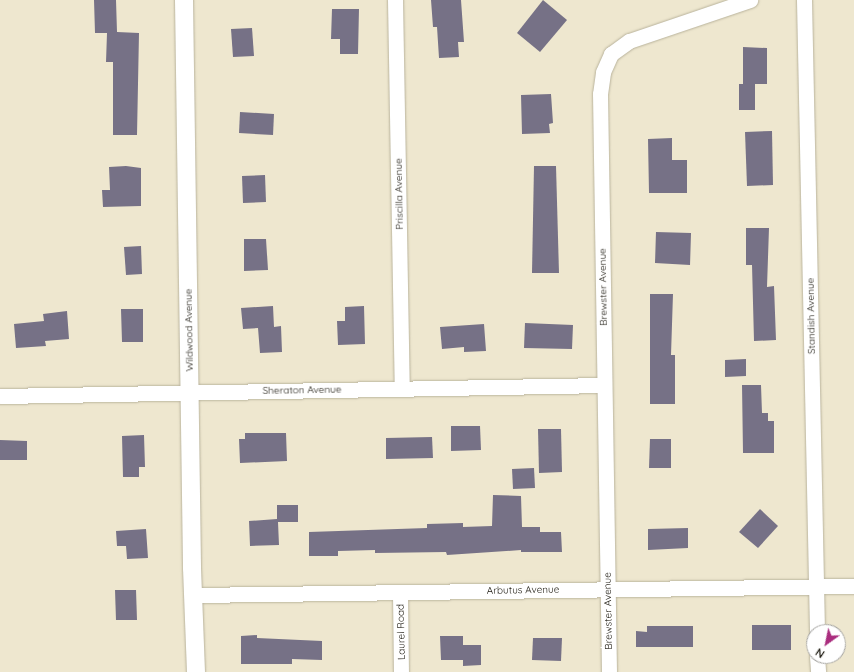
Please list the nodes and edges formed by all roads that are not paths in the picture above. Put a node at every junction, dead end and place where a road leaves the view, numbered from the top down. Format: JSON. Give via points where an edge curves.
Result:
{"nodes":[{"id":1,"x":184,"y":0,"type":"edge"},
{"id":2,"x":395,"y":0,"type":"edge"},
{"id":3,"x":750,"y":0,"type":"edge"},
{"id":4,"x":804,"y":0,"type":"edge"},
{"id":5,"x":604,"y":385,"type":"junction"},
{"id":6,"x":402,"y":388,"type":"junction"},
{"id":7,"x":190,"y":392,"type":"junction"},
{"id":8,"x":0,"y":396,"type":"edge"},
{"id":9,"x":816,"y":586,"type":"junction"},
{"id":10,"x":854,"y":586,"type":"edge"},
{"id":11,"x":608,"y":589,"type":"junction"},
{"id":12,"x":400,"y":592,"type":"junction"},
{"id":13,"x":193,"y":595,"type":"junction"},
{"id":14,"x":817,"y":624,"type":"edge"},
{"id":15,"x":196,"y":666,"type":"edge"},
{"id":16,"x":401,"y":672,"type":"edge"},
{"id":17,"x":609,"y":672,"type":"edge"}],
"edges":[{"from":1,"to":7,"type":"street","name":"Wildwood Avenue"},
{"from":2,"to":6,"type":"street","name":"Priscilla Avenue"},
{"from":3,"to":5,"type":"street","name":"Brewster Avenue","via":[[629,41],[611,54],[602,72],[600,94]]},
{"from":4,"to":9,"type":"street","name":"Standish Avenue"},
{"from":5,"to":6,"type":"street","name":"Sheraton Avenue"},
{"from":5,"to":11,"type":"street","name":"Brewster Avenue"},
{"from":6,"to":7,"type":"street","name":"Sheraton Avenue"},
{"from":7,"to":8,"type":"street","name":"Sheraton Avenue"},
{"from":7,"to":13,"type":"street","name":"Wildwood Avenue"},
{"from":9,"to":10,"type":"street","name":"Arbutus Avenue"},
{"from":9,"to":11,"type":"street","name":"Arbutus Avenue"},
{"from":9,"to":14,"type":"street","name":"Standish Avenue"},
{"from":11,"to":12,"type":"street","name":"Arbutus Avenue"},
{"from":11,"to":17,"type":"street","name":"Brewster Avenue"},
{"from":12,"to":13,"type":"street","name":"Arbutus Avenue"},
{"from":12,"to":16,"type":"street","name":"Laurel Road"},
{"from":13,"to":15,"type":"street","name":"Wildwood Avenue"}]}
